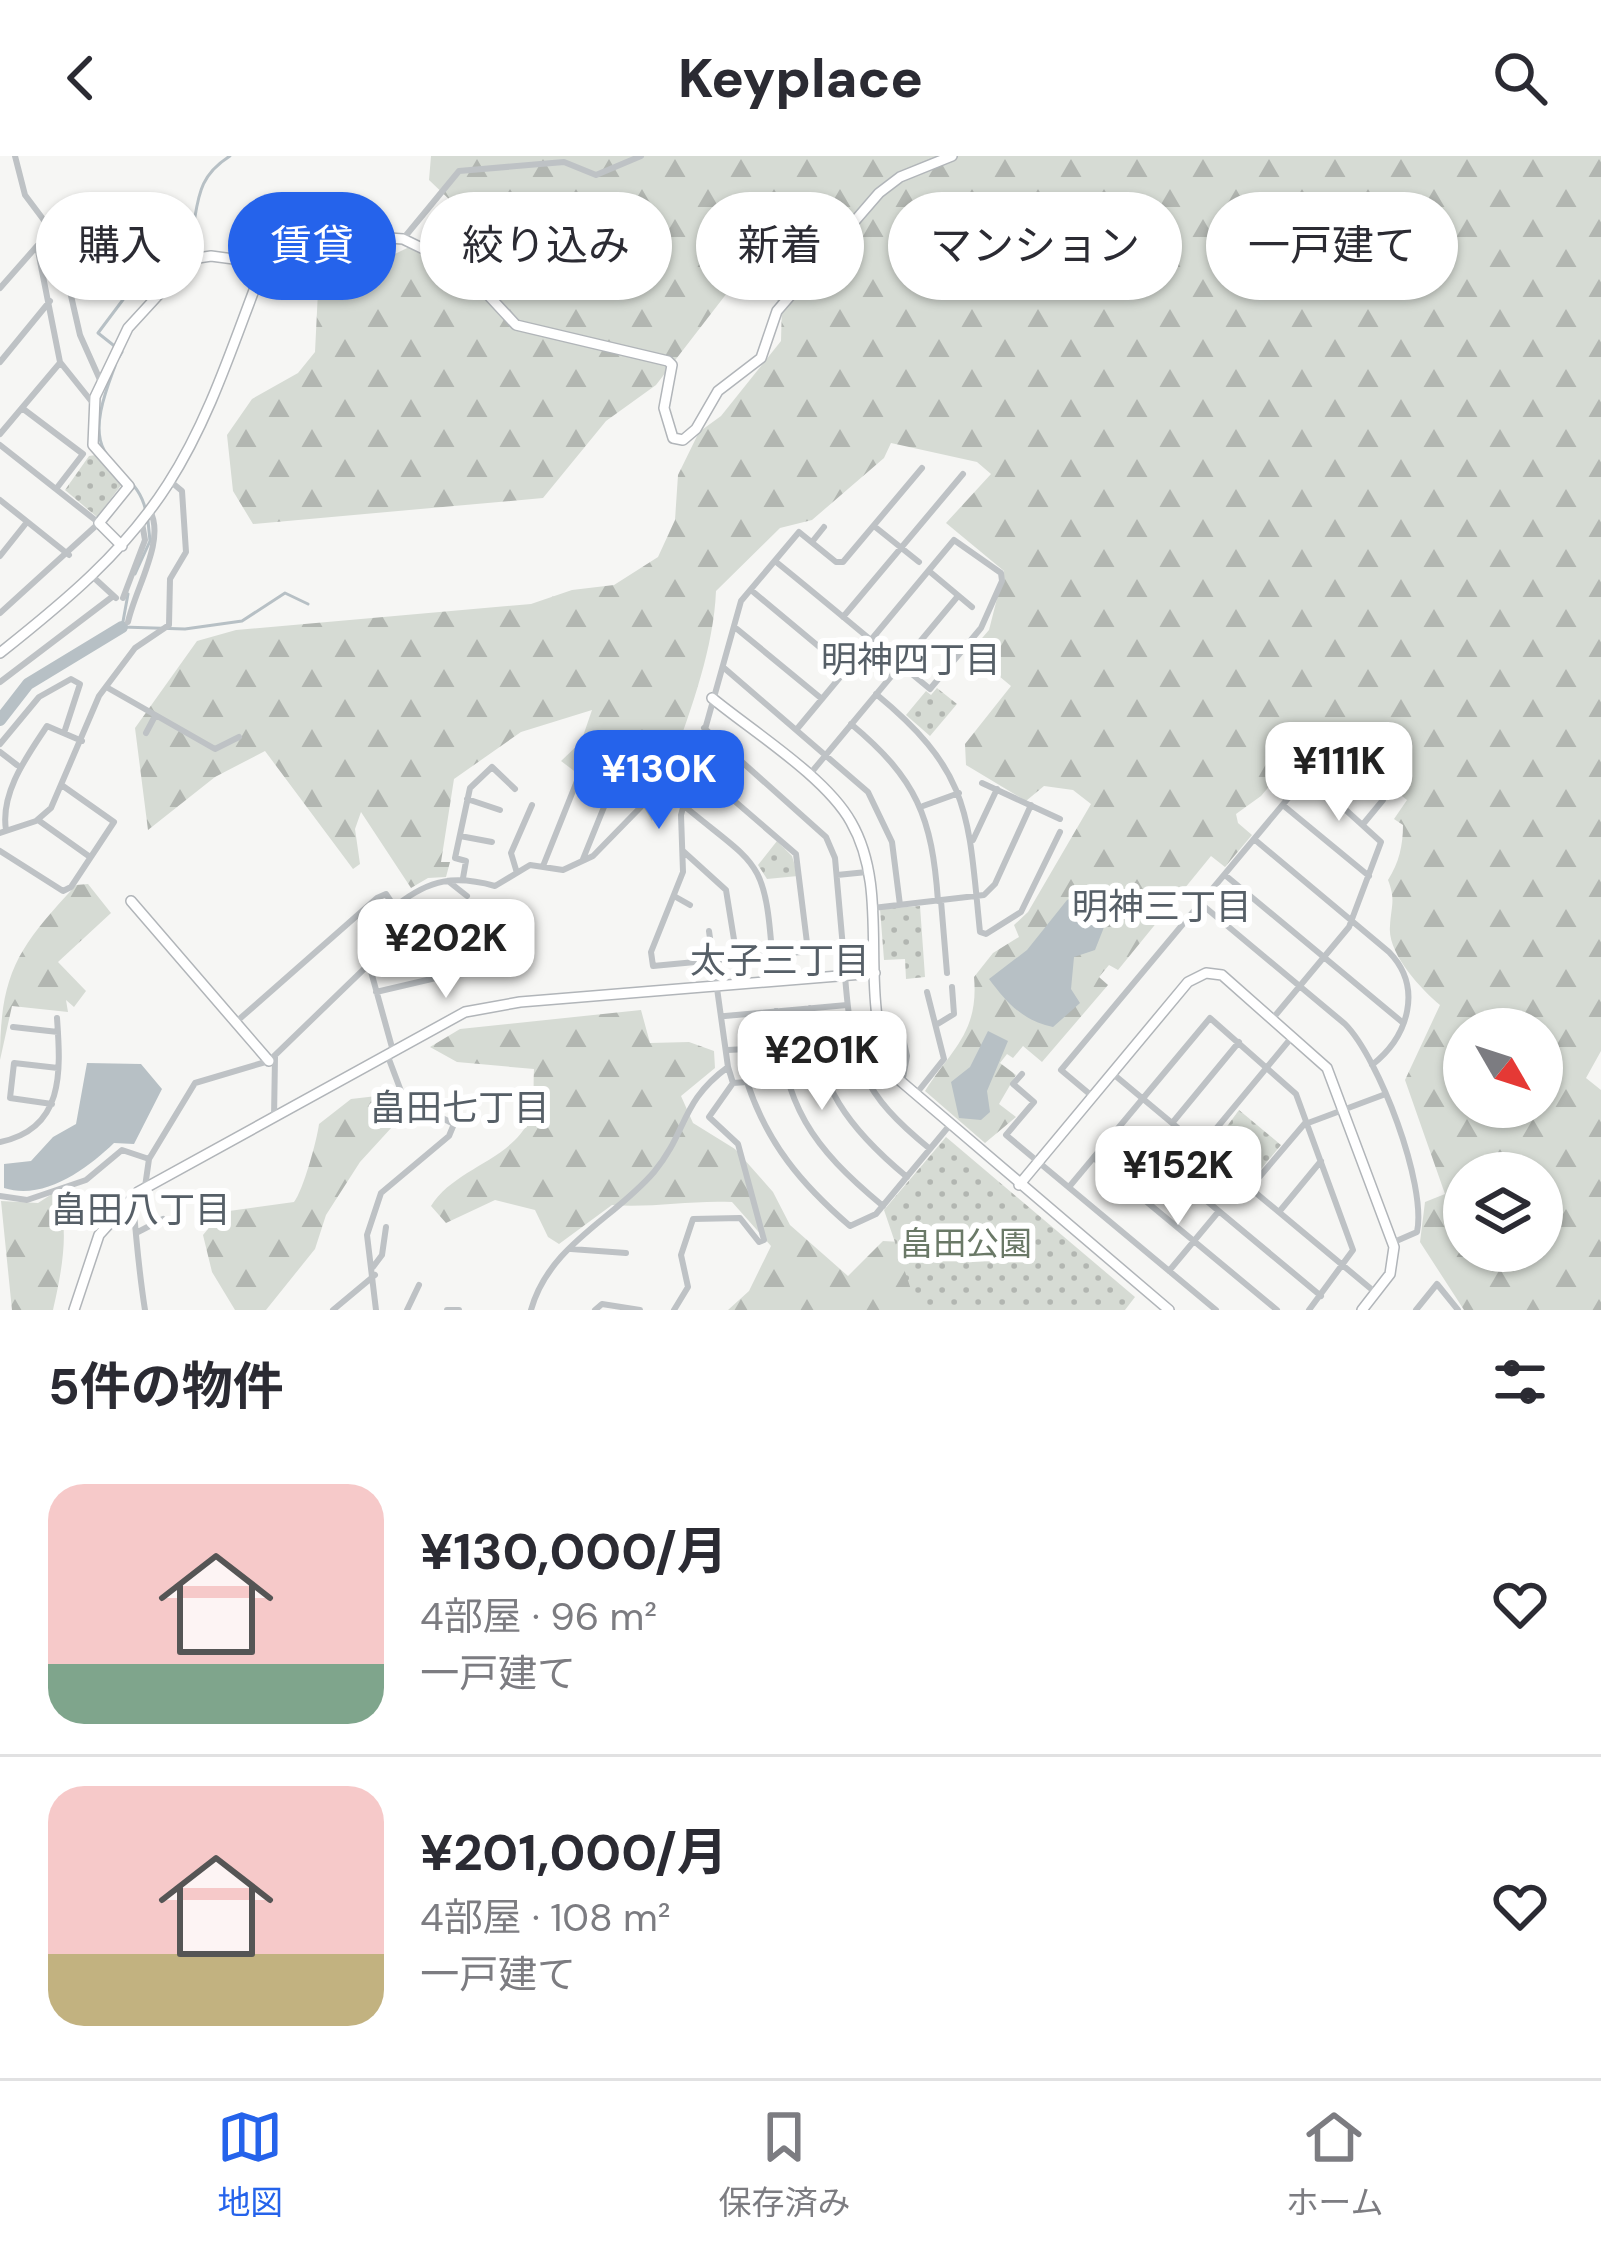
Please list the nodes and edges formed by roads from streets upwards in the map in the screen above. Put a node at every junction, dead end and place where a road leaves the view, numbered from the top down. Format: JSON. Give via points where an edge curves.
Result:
{"nodes":[{"id":1,"x":15,"y":156,"type":"edge"},
{"id":2,"x":641,"y":156,"type":"edge"},
{"id":3,"x":952,"y":156,"type":"edge"},
{"id":4,"x":396,"y":238,"type":"edge"},
{"id":5,"x":404,"y":239,"type":"junction"},
{"id":6,"x":228,"y":256,"type":"edge"},
{"id":7,"x":0,"y":288,"type":"edge"},
{"id":8,"x":250,"y":300,"type":"edge"},
{"id":9,"x":50,"y":301,"type":"junction"},
{"id":10,"x":0,"y":362,"type":"edge"},
{"id":11,"x":61,"y":362,"type":"junction"},
{"id":12,"x":101,"y":382,"type":"junction"},
{"id":13,"x":94,"y":405,"type":"junction"},
{"id":14,"x":22,"y":408,"type":"junction"},
{"id":15,"x":0,"y":434,"type":"edge"},
{"id":16,"x":0,"y":445,"type":"edge"},
{"id":17,"x":92,"y":445,"type":"junction"},
{"id":18,"x":83,"y":454,"type":"junction"},
{"id":19,"x":922,"y":468,"type":"dead end"},
{"id":20,"x":963,"y":474,"type":"dead end"},
{"id":21,"x":170,"y":481,"type":"junction"},
{"id":22,"x":56,"y":489,"type":"junction"},
{"id":23,"x":0,"y":500,"type":"edge"},
{"id":24,"x":150,"y":511,"type":"junction"},
{"id":25,"x":142,"y":521,"type":"junction"},
{"id":26,"x":27,"y":522,"type":"junction"},
{"id":27,"x":99,"y":523,"type":"junction"},
{"id":28,"x":874,"y":526,"type":"junction"},
{"id":29,"x":824,"y":527,"type":"dead end"},
{"id":30,"x":812,"y":542,"type":"junction"},
{"id":31,"x":122,"y":546,"type":"junction"},
{"id":32,"x":902,"y":548,"type":"junction"},
{"id":33,"x":70,"y":555,"type":"junction"},
{"id":34,"x":0,"y":556,"type":"edge"},
{"id":35,"x":775,"y":561,"type":"junction"},
{"id":36,"x":919,"y":562,"type":"dead end"},
{"id":37,"x":929,"y":571,"type":"junction"},
{"id":38,"x":92,"y":576,"type":"junction"},
{"id":39,"x":751,"y":590,"type":"junction"},
{"id":40,"x":958,"y":596,"type":"junction"},
{"id":41,"x":112,"y":597,"type":"junction"},
{"id":42,"x":128,"y":600,"type":"junction"},
{"id":43,"x":972,"y":607,"type":"dead end"},
{"id":44,"x":0,"y":613,"type":"edge"},
{"id":45,"x":844,"y":617,"type":"junction"},
{"id":46,"x":128,"y":622,"type":"dead end"},
{"id":47,"x":736,"y":628,"type":"junction"},
{"id":48,"x":871,"y":640,"type":"junction"},
{"id":49,"x":0,"y":653,"type":"edge"},
{"id":50,"x":901,"y":665,"type":"junction"},
{"id":51,"x":723,"y":667,"type":"junction"},
{"id":52,"x":847,"y":670,"type":"junction"},
{"id":53,"x":0,"y":682,"type":"edge"},
{"id":54,"x":106,"y":687,"type":"junction"},
{"id":55,"x":876,"y":694,"type":"junction"},
{"id":56,"x":712,"y":698,"type":"junction"},
{"id":57,"x":822,"y":699,"type":"junction"},
{"id":58,"x":155,"y":716,"type":"junction"},
{"id":59,"x":851,"y":724,"type":"junction"},
{"id":60,"x":704,"y":728,"type":"junction"},
{"id":61,"x":797,"y":729,"type":"junction"},
{"id":62,"x":64,"y":733,"type":"junction"},
{"id":63,"x":146,"y":733,"type":"dead end"},
{"id":64,"x":239,"y":737,"type":"dead end"},
{"id":65,"x":82,"y":741,"type":"junction"},
{"id":66,"x":0,"y":748,"type":"edge"},
{"id":67,"x":827,"y":754,"type":"junction"},
{"id":68,"x":1328,"y":763,"type":"dead end"},
{"id":69,"x":17,"y":765,"type":"junction"},
{"id":70,"x":694,"y":766,"type":"junction"},
{"id":71,"x":1360,"y":773,"type":"dead end"},
{"id":72,"x":672,"y":775,"type":"dead end"},
{"id":73,"x":579,"y":776,"type":"dead end"},
{"id":74,"x":807,"y":777,"type":"junction"},
{"id":75,"x":982,"y":783,"type":"dead end"},
{"id":76,"x":63,"y":786,"type":"junction"},
{"id":77,"x":514,"y":790,"type":"dead end"},
{"id":78,"x":997,"y":790,"type":"junction"},
{"id":79,"x":1326,"y":792,"type":"dead end"},
{"id":80,"x":959,"y":793,"type":"junction"},
{"id":81,"x":467,"y":799,"type":"junction"},
{"id":82,"x":4,"y":801,"type":"edge"},
{"id":83,"x":683,"y":805,"type":"junction"},
{"id":84,"x":1282,"y":805,"type":"junction"},
{"id":85,"x":532,"y":806,"type":"dead end"},
{"id":86,"x":1031,"y":806,"type":"junction"},
{"id":87,"x":604,"y":807,"type":"dead end"},
{"id":88,"x":922,"y":807,"type":"junction"},
{"id":89,"x":500,"y":810,"type":"dead end"},
{"id":90,"x":1060,"y":819,"type":"dead end"},
{"id":91,"x":38,"y":820,"type":"junction"},
{"id":92,"x":1364,"y":823,"type":"junction"},
{"id":93,"x":3,"y":831,"type":"edge"},
{"id":94,"x":1060,"y":832,"type":"dead end"},
{"id":95,"x":459,"y":836,"type":"junction"},
{"id":96,"x":1254,"y":839,"type":"junction"},
{"id":97,"x":492,"y":842,"type":"dead end"},
{"id":98,"x":972,"y":842,"type":"junction"},
{"id":99,"x":0,"y":850,"type":"edge"},
{"id":100,"x":683,"y":851,"type":"junction"},
{"id":101,"x":90,"y":857,"type":"junction"},
{"id":102,"x":581,"y":863,"type":"junction"},
{"id":103,"x":543,"y":866,"type":"junction"},
{"id":104,"x":866,"y":872,"type":"junction"},
{"id":105,"x":517,"y":873,"type":"junction"},
{"id":106,"x":837,"y":874,"type":"junction"},
{"id":107,"x":1224,"y":874,"type":"junction"},
{"id":108,"x":1369,"y":876,"type":"junction"},
{"id":109,"x":463,"y":878,"type":"junction"},
{"id":110,"x":448,"y":881,"type":"junction"},
{"id":111,"x":467,"y":896,"type":"dead end"},
{"id":112,"x":674,"y":896,"type":"junction"},
{"id":113,"x":976,"y":898,"type":"junction"},
{"id":114,"x":940,"y":901,"type":"junction"},
{"id":115,"x":131,"y":902,"type":"dead end"},
{"id":116,"x":1201,"y":903,"type":"junction"},
{"id":117,"x":690,"y":904,"type":"dead end"},
{"id":118,"x":900,"y":905,"type":"junction"},
{"id":119,"x":398,"y":907,"type":"junction"},
{"id":120,"x":870,"y":908,"type":"junction"},
{"id":121,"x":427,"y":915,"type":"dead end"},
{"id":122,"x":1352,"y":921,"type":"junction"},
{"id":123,"x":710,"y":931,"type":"dead end"},
{"id":124,"x":504,"y":934,"type":"dead end"},
{"id":125,"x":386,"y":950,"type":"junction"},
{"id":126,"x":808,"y":951,"type":"junction"},
{"id":127,"x":772,"y":954,"type":"junction"},
{"id":128,"x":1324,"y":957,"type":"junction"},
{"id":129,"x":737,"y":958,"type":"junction"},
{"id":130,"x":712,"y":960,"type":"junction"},
{"id":131,"x":504,"y":962,"type":"dead end"},
{"id":132,"x":370,"y":967,"type":"junction"},
{"id":133,"x":875,"y":973,"type":"junction"},
{"id":134,"x":947,"y":973,"type":"dead end"},
{"id":135,"x":845,"y":976,"type":"junction"},
{"id":136,"x":952,"y":986,"type":"dead end"},
{"id":137,"x":1300,"y":986,"type":"junction"},
{"id":138,"x":714,"y":987,"type":"junction"},
{"id":139,"x":376,"y":992,"type":"junction"},
{"id":140,"x":927,"y":992,"type":"dead end"},
{"id":141,"x":848,"y":1005,"type":"junction"},
{"id":142,"x":810,"y":1008,"type":"junction"},
{"id":143,"x":776,"y":1011,"type":"junction"},
{"id":144,"x":724,"y":1016,"type":"junction"},
{"id":145,"x":1274,"y":1017,"type":"junction"},
{"id":146,"x":57,"y":1018,"type":"dead end"},
{"id":147,"x":879,"y":1020,"type":"junction"},
{"id":148,"x":236,"y":1022,"type":"junction"},
{"id":149,"x":1402,"y":1022,"type":"junction"},
{"id":150,"x":935,"y":1025,"type":"junction"},
{"id":151,"x":13,"y":1027,"type":"dead end"},
{"id":152,"x":58,"y":1032,"type":"junction"},
{"id":153,"x":1294,"y":1035,"type":"junction"},
{"id":154,"x":1240,"y":1042,"type":"junction"},
{"id":155,"x":778,"y":1047,"type":"junction"},
{"id":156,"x":727,"y":1050,"type":"junction"},
{"id":157,"x":390,"y":1053,"type":"junction"},
{"id":158,"x":272,"y":1058,"type":"junction"},
{"id":159,"x":907,"y":1060,"type":"junction"},
{"id":160,"x":890,"y":1064,"type":"junction"},
{"id":161,"x":1372,"y":1065,"type":"junction"},
{"id":162,"x":1268,"y":1066,"type":"junction"},
{"id":163,"x":728,"y":1067,"type":"junction"},
{"id":164,"x":58,"y":1068,"type":"junction"},
{"id":165,"x":1112,"y":1073,"type":"junction"},
{"id":166,"x":1022,"y":1074,"type":"dead end"},
{"id":167,"x":733,"y":1083,"type":"junction"},
{"id":168,"x":902,"y":1085,"type":"junction"},
{"id":169,"x":1384,"y":1095,"type":"junction"},
{"id":170,"x":1092,"y":1096,"type":"junction"},
{"id":171,"x":913,"y":1097,"type":"junction"},
{"id":172,"x":1143,"y":1099,"type":"junction"},
{"id":173,"x":54,"y":1104,"type":"junction"},
{"id":174,"x":1345,"y":1109,"type":"junction"},
{"id":175,"x":274,"y":1118,"type":"junction"},
{"id":176,"x":1307,"y":1122,"type":"junction"},
{"id":177,"x":1172,"y":1123,"type":"junction"},
{"id":178,"x":949,"y":1126,"type":"junction"},
{"id":179,"x":1119,"y":1128,"type":"junction"},
{"id":180,"x":0,"y":1142,"type":"edge"},
{"id":181,"x":1201,"y":1147,"type":"junction"},
{"id":182,"x":930,"y":1149,"type":"junction"},
{"id":183,"x":1094,"y":1158,"type":"junction"},
{"id":184,"x":149,"y":1159,"type":"junction"},
{"id":185,"x":1321,"y":1161,"type":"junction"},
{"id":186,"x":1038,"y":1162,"type":"junction"},
{"id":187,"x":907,"y":1177,"type":"junction"},
{"id":188,"x":1019,"y":1185,"type":"junction"},
{"id":189,"x":145,"y":1186,"type":"junction"},
{"id":190,"x":1069,"y":1187,"type":"junction"},
{"id":191,"x":1250,"y":1188,"type":"junction"},
{"id":192,"x":0,"y":1196,"type":"edge"},
{"id":193,"x":132,"y":1196,"type":"junction"},
{"id":194,"x":883,"y":1206,"type":"junction"},
{"id":195,"x":1219,"y":1211,"type":"junction"},
{"id":196,"x":1279,"y":1212,"type":"junction"},
{"id":197,"x":163,"y":1219,"type":"dead end"},
{"id":198,"x":386,"y":1226,"type":"dead end"},
{"id":199,"x":136,"y":1233,"type":"junction"},
{"id":200,"x":1194,"y":1241,"type":"junction"},
{"id":201,"x":1394,"y":1242,"type":"junction"},
{"id":202,"x":567,"y":1250,"type":"junction"},
{"id":203,"x":626,"y":1253,"type":"dead end"},
{"id":204,"x":1345,"y":1267,"type":"junction"},
{"id":205,"x":374,"y":1271,"type":"junction"},
{"id":206,"x":1169,"y":1271,"type":"junction"},
{"id":207,"x":418,"y":1285,"type":"dead end"},
{"id":208,"x":1376,"y":1293,"type":"junction"},
{"id":209,"x":1321,"y":1296,"type":"junction"},
{"id":210,"x":74,"y":1310,"type":"edge"},
{"id":211,"x":146,"y":1310,"type":"edge"},
{"id":212,"x":333,"y":1310,"type":"edge"},
{"id":213,"x":376,"y":1310,"type":"edge"},
{"id":214,"x":407,"y":1310,"type":"edge"},
{"id":215,"x":447,"y":1310,"type":"edge"},
{"id":216,"x":459,"y":1310,"type":"edge"},
{"id":217,"x":531,"y":1310,"type":"edge"},
{"id":218,"x":596,"y":1310,"type":"edge"},
{"id":219,"x":640,"y":1310,"type":"edge"},
{"id":220,"x":674,"y":1310,"type":"edge"},
{"id":221,"x":1169,"y":1310,"type":"edge"},
{"id":222,"x":1216,"y":1310,"type":"edge"},
{"id":223,"x":1277,"y":1310,"type":"edge"},
{"id":224,"x":1309,"y":1310,"type":"edge"},
{"id":225,"x":1362,"y":1310,"type":"edge"},
{"id":226,"x":1416,"y":1310,"type":"edge"},
{"id":227,"x":1458,"y":1310,"type":"edge"}],
"edges":[{"from":1,"to":12,"type":"street","via":[[25,194],[58,239],[80,335]]},
{"from":2,"to":5,"type":"street","via":[[596,175],[564,162],[459,171]]},
{"from":3,"to":5,"type":"street","via":[[879,193],[777,311],[761,358],[718,391],[683,440],[673,438],[664,418],[668,361],[516,325],[463,268]]},
{"from":4,"to":5,"type":"street"},
{"from":6,"to":12,"type":"street","via":[[198,258],[128,328]]},
{"from":7,"to":9,"type":"street","via":[[37,246]]},
{"from":8,"to":21,"type":"street"},
{"from":9,"to":10,"type":"street"},
{"from":9,"to":11,"type":"street"},
{"from":11,"to":13,"type":"street"},
{"from":11,"to":14,"type":"street"},
{"from":12,"to":13,"type":"street"},
{"from":13,"to":17,"type":"street"},
{"from":14,"to":15,"type":"street"},
{"from":14,"to":18,"type":"street"},
{"from":16,"to":22,"type":"street"},
{"from":17,"to":18,"type":"street"},
{"from":17,"to":27,"type":"street","via":[[129,486]]},
{"from":18,"to":22,"type":"street"},
{"from":19,"to":28,"type":"street"},
{"from":20,"to":32,"type":"street"},
{"from":21,"to":24,"type":"street"},
{"from":21,"to":54,"type":"street","via":[[182,491],[187,547],[170,579],[168,627],[135,648]]},
{"from":22,"to":27,"type":"street"},
{"from":23,"to":26,"type":"street"},
{"from":24,"to":25,"type":"street"},
{"from":24,"to":42,"type":"street","via":[[156,544]]},
{"from":25,"to":31,"type":"street"},
{"from":25,"to":42,"type":"street","via":[[146,540]]},
{"from":26,"to":33,"type":"street"},
{"from":26,"to":34,"type":"street"},
{"from":27,"to":31,"type":"street"},
{"from":27,"to":33,"type":"street"},
{"from":28,"to":30,"type":"street","via":[[843,562]]},
{"from":28,"to":32,"type":"street"},
{"from":29,"to":30,"type":"street"},
{"from":30,"to":35,"type":"street","via":[[799,532]]},
{"from":31,"to":38,"type":"street"},
{"from":32,"to":36,"type":"street"},
{"from":32,"to":45,"type":"street"},
{"from":33,"to":44,"type":"street"},
{"from":35,"to":39,"type":"street"},
{"from":35,"to":45,"type":"street"},
{"from":37,"to":40,"type":"street"},
{"from":37,"to":48,"type":"street"},
{"from":37,"to":50,"type":"street","via":[[961,540],[1002,580],[981,628],[933,686]]},
{"from":38,"to":41,"type":"street"},
{"from":38,"to":49,"type":"street"},
{"from":39,"to":47,"type":"street"},
{"from":39,"to":52,"type":"street"},
{"from":40,"to":43,"type":"street"},
{"from":40,"to":50,"type":"street"},
{"from":41,"to":42,"type":"street"},
{"from":41,"to":53,"type":"street"},
{"from":42,"to":46,"type":"street"},
{"from":45,"to":48,"type":"street"},
{"from":47,"to":51,"type":"street"},
{"from":47,"to":57,"type":"street"},
{"from":48,"to":50,"type":"street"},
{"from":48,"to":52,"type":"street"},
{"from":50,"to":55,"type":"street"},
{"from":51,"to":56,"type":"street"},
{"from":51,"to":61,"type":"street"},
{"from":52,"to":57,"type":"street"},
{"from":54,"to":58,"type":"street"},
{"from":54,"to":65,"type":"street"},
{"from":55,"to":59,"type":"street"},
{"from":55,"to":80,"type":"street","via":[[926,738]]},
{"from":56,"to":60,"type":"street"},
{"from":56,"to":74,"type":"street"},
{"from":57,"to":61,"type":"street"},
{"from":58,"to":63,"type":"street"},
{"from":58,"to":64,"type":"street","via":[[214,748]]},
{"from":59,"to":67,"type":"street"},
{"from":59,"to":88,"type":"street","via":[[897,766]]},
{"from":60,"to":70,"type":"street"},
{"from":60,"to":106,"type":"street","via":[[819,826]]},
{"from":61,"to":67,"type":"street"},
{"from":62,"to":65,"type":"street"},
{"from":62,"to":66,"type":"street","via":[[80,684],[70,679],[39,698]]},
{"from":62,"to":69,"type":"street","via":[[47,726]]},
{"from":65,"to":76,"type":"street"},
{"from":66,"to":69,"type":"street"},
{"from":67,"to":74,"type":"street"},
{"from":67,"to":118,"type":"street","via":[[881,812]]},
{"from":68,"to":84,"type":"street"},
{"from":69,"to":82,"type":"street"},
{"from":70,"to":83,"type":"street"},
{"from":70,"to":126,"type":"street","via":[[796,854]]},
{"from":71,"to":92,"type":"street","via":[[1383,791]]},
{"from":72,"to":102,"type":"street"},
{"from":73,"to":103,"type":"street"},
{"from":74,"to":104,"type":"street","via":[[850,820]]},
{"from":75,"to":78,"type":"street"},
{"from":76,"to":91,"type":"street"},
{"from":76,"to":101,"type":"street","via":[[114,822]]},
{"from":77,"to":81,"type":"street","via":[[492,767]]},
{"from":78,"to":86,"type":"street"},
{"from":78,"to":98,"type":"street"},
{"from":79,"to":92,"type":"street"},
{"from":80,"to":88,"type":"street"},
{"from":80,"to":98,"type":"street"},
{"from":81,"to":89,"type":"street"},
{"from":81,"to":95,"type":"street"},
{"from":82,"to":93,"type":"street"},
{"from":83,"to":100,"type":"street"},
{"from":83,"to":127,"type":"street","via":[[760,872]]},
{"from":84,"to":96,"type":"street"},
{"from":84,"to":108,"type":"street"},
{"from":85,"to":105,"type":"street","via":[[511,853]]},
{"from":86,"to":90,"type":"street"},
{"from":86,"to":113,"type":"street","via":[[995,884]]},
{"from":87,"to":102,"type":"street"},
{"from":88,"to":114,"type":"street"},
{"from":91,"to":93,"type":"street"},
{"from":91,"to":101,"type":"street"},
{"from":92,"to":108,"type":"street","via":[[1380,838]]},
{"from":94,"to":113,"type":"street","via":[[1013,920],[980,932]]},
{"from":95,"to":97,"type":"street"},
{"from":95,"to":109,"type":"street","via":[[455,858],[466,862]]},
{"from":96,"to":107,"type":"street"},
{"from":96,"to":122,"type":"street"},
{"from":98,"to":113,"type":"street"},
{"from":99,"to":101,"type":"street","via":[[63,891]]},
{"from":100,"to":112,"type":"street"},
{"from":100,"to":129,"type":"street","via":[[726,890]]},
{"from":102,"to":103,"type":"street"},
{"from":103,"to":105,"type":"street"},
{"from":104,"to":106,"type":"street"},
{"from":104,"to":120,"type":"street"},
{"from":105,"to":109,"type":"street","via":[[495,886]]},
{"from":106,"to":126,"type":"street","via":[[843,947]]},
{"from":107,"to":116,"type":"street"},
{"from":107,"to":128,"type":"street"},
{"from":108,"to":122,"type":"street"},
{"from":109,"to":110,"type":"street"},
{"from":110,"to":111,"type":"street"},
{"from":110,"to":119,"type":"street","via":[[423,884]]},
{"from":112,"to":117,"type":"street"},
{"from":112,"to":130,"type":"street","via":[[655,935],[653,966]]},
{"from":113,"to":114,"type":"street"},
{"from":114,"to":118,"type":"street"},
{"from":114,"to":134,"type":"street"},
{"from":115,"to":148,"type":"street"},
{"from":116,"to":137,"type":"street"},
{"from":116,"to":170,"type":"street","via":[[1061,1070]]},
{"from":118,"to":120,"type":"street"},
{"from":119,"to":121,"type":"street"},
{"from":119,"to":125,"type":"street","via":[[402,925]]},
{"from":119,"to":148,"type":"street","via":[[386,894],[377,898]]},
{"from":120,"to":133,"type":"street"},
{"from":122,"to":128,"type":"street"},
{"from":122,"to":149,"type":"street","via":[[1408,978],[1412,998]]},
{"from":123,"to":130,"type":"street"},
{"from":124,"to":125,"type":"street","via":[[430,951]]},
{"from":125,"to":132,"type":"street"},
{"from":126,"to":127,"type":"street"},
{"from":127,"to":129,"type":"street"},
{"from":128,"to":137,"type":"street"},
{"from":128,"to":149,"type":"street"},
{"from":129,"to":130,"type":"street"},
{"from":130,"to":138,"type":"street"},
{"from":131,"to":139,"type":"street"},
{"from":132,"to":139,"type":"street"},
{"from":132,"to":158,"type":"street"},
{"from":133,"to":135,"type":"street"},
{"from":133,"to":147,"type":"street"},
{"from":135,"to":138,"type":"street"},
{"from":135,"to":141,"type":"street"},
{"from":136,"to":150,"type":"street","via":[[954,1014]]},
{"from":137,"to":145,"type":"street"},
{"from":137,"to":161,"type":"street","via":[[1351,1030]]},
{"from":138,"to":144,"type":"street"},
{"from":138,"to":157,"type":"street","via":[[489,1006]]},
{"from":139,"to":157,"type":"street"},
{"from":140,"to":150,"type":"street"},
{"from":141,"to":142,"type":"street"},
{"from":141,"to":182,"type":"street","via":[[854,1056],[868,1088]]},
{"from":142,"to":143,"type":"street"},
{"from":142,"to":187,"type":"street","via":[[818,1062],[836,1105]]},
{"from":143,"to":144,"type":"street"},
{"from":143,"to":155,"type":"street"},
{"from":144,"to":156,"type":"street"},
{"from":145,"to":153,"type":"street"},
{"from":145,"to":165,"type":"street","via":[[1225,977],[1201,974]]},
{"from":146,"to":152,"type":"street"},
{"from":147,"to":159,"type":"street","via":[[899,1026]]},
{"from":147,"to":160,"type":"street"},
{"from":148,"to":158,"type":"street"},
{"from":149,"to":161,"type":"street"},
{"from":150,"to":171,"type":"street","via":[[944,1059]]},
{"from":151,"to":152,"type":"street"},
{"from":152,"to":164,"type":"street"},
{"from":153,"to":162,"type":"street"},
{"from":153,"to":174,"type":"street","via":[[1327,1068]]},
{"from":154,"to":162,"type":"street"},
{"from":154,"to":172,"type":"street","via":[[1210,1018]]},
{"from":154,"to":177,"type":"street"},
{"from":155,"to":156,"type":"street"},
{"from":155,"to":194,"type":"street","via":[[813,1139]]},
{"from":156,"to":163,"type":"street"},
{"from":157,"to":175,"type":"street"},
{"from":157,"to":205,"type":"street","via":[[404,1099],[450,1118],[454,1129],[385,1186],[367,1235]]},
{"from":158,"to":175,"type":"street"},
{"from":158,"to":184,"type":"street","via":[[195,1083]]},
{"from":159,"to":160,"type":"street"},
{"from":159,"to":168,"type":"street"},
{"from":160,"to":168,"type":"street"},
{"from":161,"to":169,"type":"street"},
{"from":162,"to":176,"type":"street","via":[[1291,1088]]},
{"from":162,"to":181,"type":"street"},
{"from":163,"to":167,"type":"street"},
{"from":163,"to":202,"type":"street","via":[[688,1104],[652,1174]]},
{"from":164,"to":173,"type":"street"},
{"from":164,"to":173,"type":"street","via":[[14,1063],[12,1080],[10,1098]]},
{"from":165,"to":170,"type":"street"},
{"from":165,"to":172,"type":"street"},
{"from":166,"to":186,"type":"street","via":[[1013,1084],[1034,1102],[1006,1135]]},
{"from":167,"to":194,"type":"street","via":[[747,1082],[790,1168],[850,1226]]},
{"from":167,"to":220,"type":"street","via":[[709,1117],[738,1144],[764,1240],[736,1216],[692,1219],[681,1255],[688,1287]]},
{"from":168,"to":171,"type":"street"},
{"from":169,"to":174,"type":"street"},
{"from":169,"to":201,"type":"street","via":[[1420,1213],[1414,1236]]},
{"from":170,"to":186,"type":"street"},
{"from":171,"to":178,"type":"street"},
{"from":172,"to":177,"type":"street"},
{"from":172,"to":179,"type":"street"},
{"from":173,"to":180,"type":"street","via":[[34,1130]]},
{"from":174,"to":176,"type":"street"},
{"from":174,"to":201,"type":"street"},
{"from":175,"to":189,"type":"street"},
{"from":176,"to":185,"type":"street"},
{"from":176,"to":191,"type":"street"},
{"from":177,"to":181,"type":"street"},
{"from":178,"to":182,"type":"street"},
{"from":178,"to":188,"type":"street"},
{"from":179,"to":183,"type":"street"},
{"from":179,"to":195,"type":"street"},
{"from":181,"to":191,"type":"street"},
{"from":182,"to":187,"type":"street"},
{"from":183,"to":190,"type":"street"},
{"from":183,"to":200,"type":"street"},
{"from":184,"to":189,"type":"street"},
{"from":184,"to":192,"type":"street","via":[[122,1150],[86,1180],[27,1200]]},
{"from":185,"to":196,"type":"street"},
{"from":185,"to":204,"type":"street","via":[[1353,1250]]},
{"from":186,"to":188,"type":"street"},
{"from":186,"to":190,"type":"street"},
{"from":187,"to":194,"type":"street"},
{"from":188,"to":221,"type":"street"},
{"from":189,"to":193,"type":"street"},
{"from":190,"to":206,"type":"street"},
{"from":191,"to":196,"type":"street"},
{"from":193,"to":199,"type":"street"},
{"from":193,"to":210,"type":"street","via":[[92,1249]]},
{"from":195,"to":200,"type":"street"},
{"from":195,"to":209,"type":"street"},
{"from":196,"to":204,"type":"street"},
{"from":197,"to":199,"type":"street"},
{"from":198,"to":205,"type":"street"},
{"from":199,"to":211,"type":"street"},
{"from":200,"to":206,"type":"street"},
{"from":200,"to":223,"type":"street"},
{"from":201,"to":208,"type":"street","via":[[1390,1274]]},
{"from":202,"to":203,"type":"street"},
{"from":202,"to":217,"type":"street"},
{"from":204,"to":208,"type":"street"},
{"from":204,"to":209,"type":"street"},
{"from":205,"to":212,"type":"street"},
{"from":205,"to":213,"type":"street"},
{"from":206,"to":222,"type":"street"},
{"from":207,"to":214,"type":"street"},
{"from":208,"to":225,"type":"street"},
{"from":209,"to":224,"type":"street"},
{"from":215,"to":216,"type":"street"},
{"from":218,"to":219,"type":"street"},
{"from":226,"to":227,"type":"street","via":[[1437,1284]]}]}
